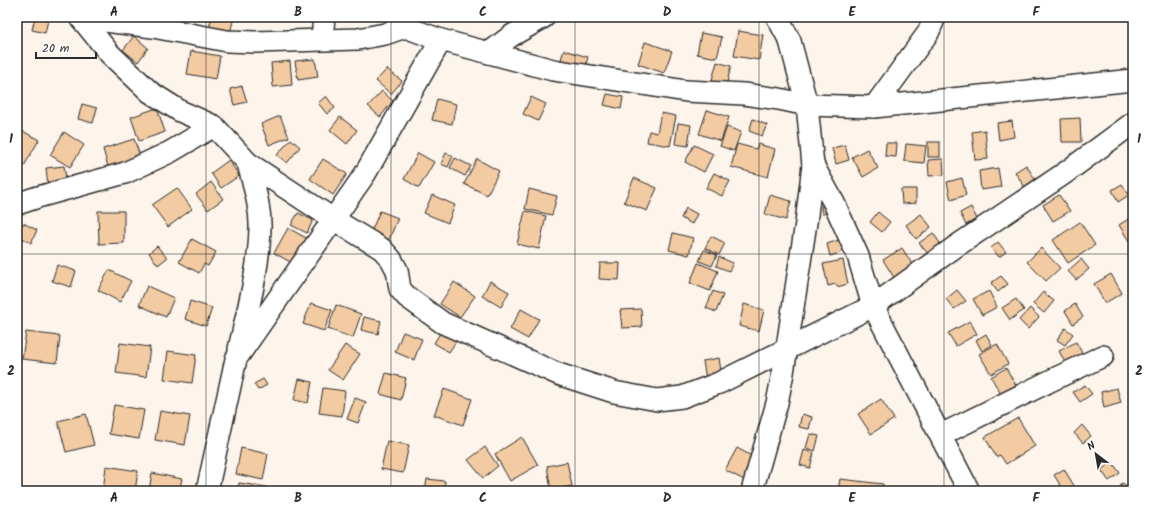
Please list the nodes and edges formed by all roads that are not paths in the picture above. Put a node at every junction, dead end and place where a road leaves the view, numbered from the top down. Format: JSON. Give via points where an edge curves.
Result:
{"nodes":[{"id":1,"x":324,"y":17,"type":"edge"},
{"id":2,"x":544,"y":17,"type":"edge"},
{"id":3,"x":777,"y":17,"type":"edge"},
{"id":4,"x":935,"y":17,"type":"edge"},
{"id":5,"x":81,"y":18,"type":"edge"},
{"id":6,"x":409,"y":22,"type":"edge"},
{"id":7,"x":322,"y":39,"type":"junction"},
{"id":8,"x":441,"y":40,"type":"junction"},
{"id":9,"x":489,"y":53,"type":"junction"},
{"id":10,"x":1133,"y":80,"type":"edge"},
{"id":11,"x":807,"y":105,"type":"junction"},
{"id":12,"x":874,"y":107,"type":"junction"},
{"id":13,"x":1133,"y":123,"type":"edge"},
{"id":14,"x":214,"y":126,"type":"junction"},
{"id":15,"x":248,"y":163,"type":"junction"},
{"id":16,"x":813,"y":165,"type":"junction"},
{"id":17,"x":17,"y":204,"type":"edge"},
{"id":18,"x":333,"y":219,"type":"junction"},
{"id":19,"x":873,"y":306,"type":"junction"},
{"id":20,"x":786,"y":350,"type":"junction"},
{"id":21,"x":1103,"y":356,"type":"dead end"},
{"id":22,"x":236,"y":359,"type":"junction"},
{"id":23,"x":941,"y":435,"type":"junction"},
{"id":24,"x":207,"y":491,"type":"edge"},
{"id":25,"x":752,"y":491,"type":"edge"},
{"id":26,"x":969,"y":491,"type":"edge"}],
"edges":[{"from":1,"to":7,"type":"street"},
{"from":2,"to":9,"type":"street","via":[[511,36]]},
{"from":3,"to":11,"type":"street","via":[[790,41]]},
{"from":4,"to":12,"type":"street","via":[[928,33]]},
{"from":5,"to":7,"type":"street","via":[[152,27],[227,41]]},
{"from":5,"to":14,"type":"street","via":[[110,54],[150,92],[180,111]]},
{"from":6,"to":7,"type":"street","via":[[385,34],[358,39]]},
{"from":6,"to":8,"type":"street"},
{"from":8,"to":9,"type":"street"},
{"from":8,"to":18,"type":"street","via":[[365,174]]},
{"from":9,"to":11,"type":"street","via":[[561,71],[686,91],[744,94]]},
{"from":10,"to":12,"type":"street"},
{"from":11,"to":12,"type":"street"},
{"from":11,"to":16,"type":"street"},
{"from":13,"to":19,"type":"street"},
{"from":14,"to":15,"type":"street"},
{"from":14,"to":17,"type":"street","via":[[170,152],[125,172]]},
{"from":15,"to":18,"type":"street"},
{"from":15,"to":22,"type":"street","via":[[261,228],[255,274]]},
{"from":16,"to":19,"type":"street","via":[[858,256]]},
{"from":16,"to":20,"type":"street"},
{"from":18,"to":20,"type":"street","via":[[382,249],[397,270],[400,289],[443,323],[558,374],[614,392],[657,400],[682,396],[719,383]]},
{"from":18,"to":22,"type":"street"},
{"from":19,"to":20,"type":"street"},
{"from":19,"to":23,"type":"street"},
{"from":20,"to":25,"type":"street","via":[[777,403]]},
{"from":21,"to":23,"type":"street"},
{"from":22,"to":24,"type":"street"},
{"from":23,"to":26,"type":"street"}]}
